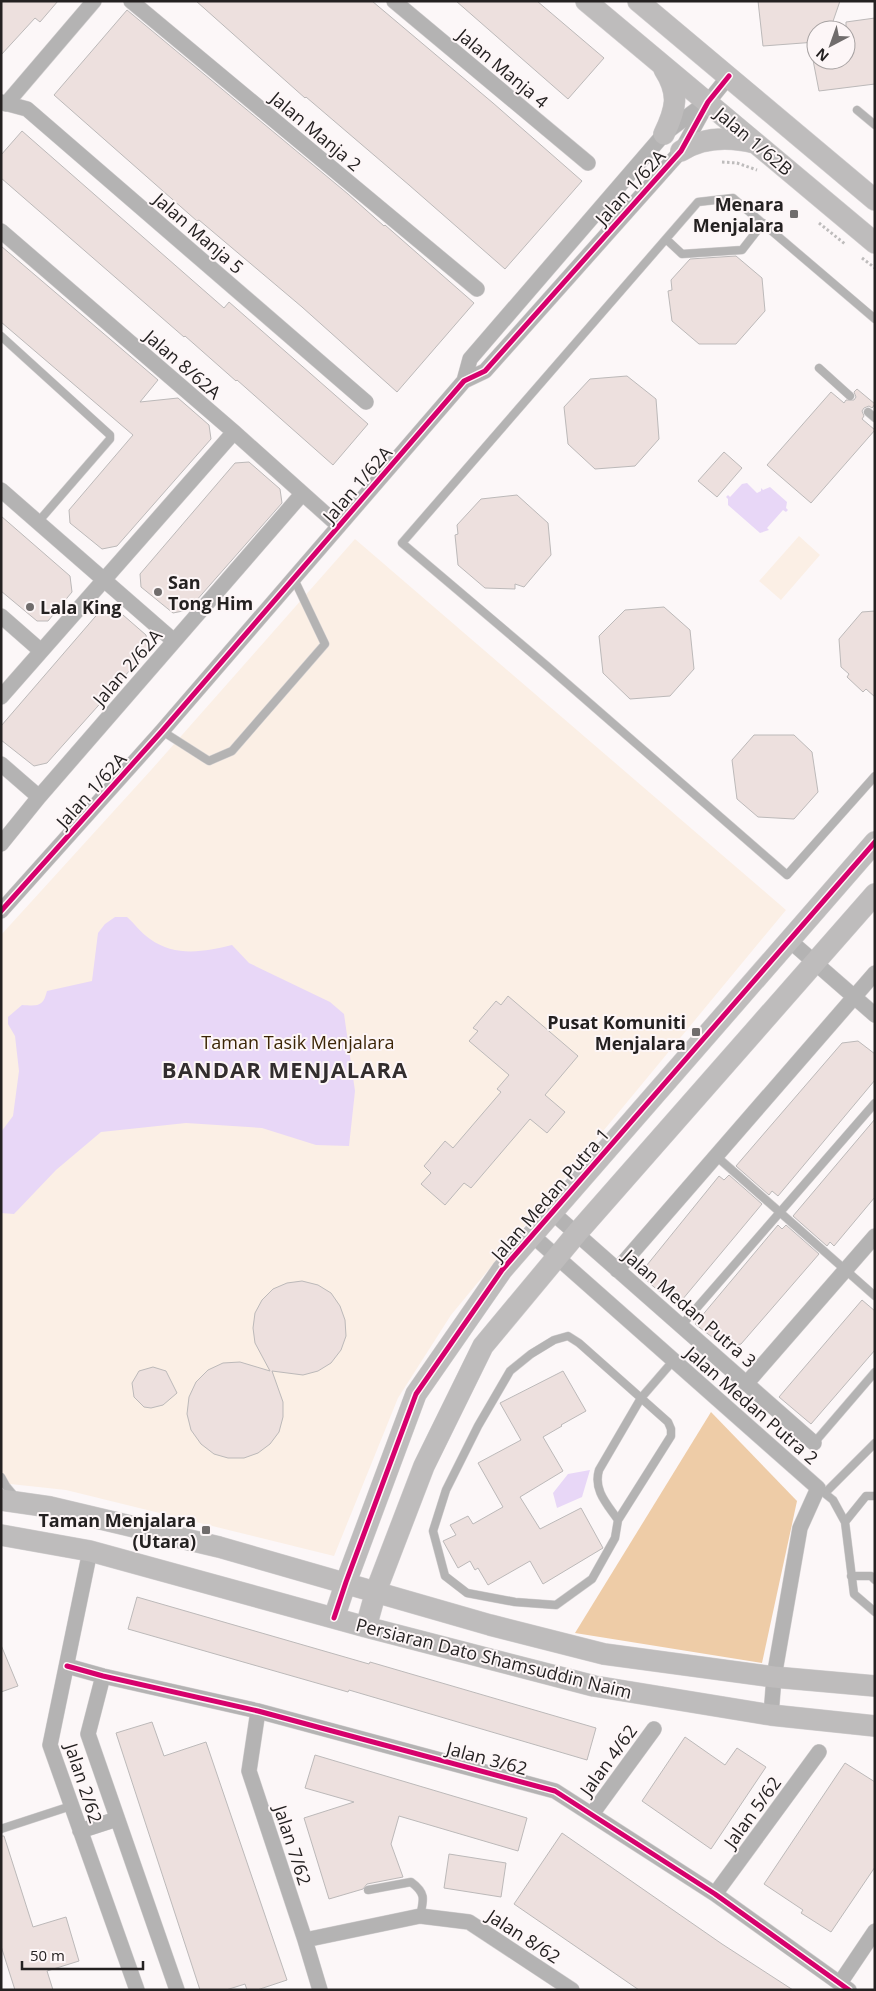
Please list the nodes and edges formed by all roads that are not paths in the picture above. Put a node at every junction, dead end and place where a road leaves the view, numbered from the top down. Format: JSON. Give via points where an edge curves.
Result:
{"nodes":[{"id":1,"x":94,"y":1,"type":"edge"},
{"id":2,"x":131,"y":1,"type":"edge"},
{"id":3,"x":394,"y":1,"type":"edge"},
{"id":4,"x":586,"y":1,"type":"edge"},
{"id":5,"x":638,"y":1,"type":"edge"},
{"id":6,"x":660,"y":63,"type":"junction"},
{"id":7,"x":730,"y":76,"type":"junction"},
{"id":8,"x":708,"y":102,"type":"junction"},
{"id":9,"x":4,"y":103,"type":"edge"},
{"id":10,"x":857,"y":110,"type":"dead end"},
{"id":11,"x":875,"y":125,"type":"edge"},
{"id":12,"x":664,"y":134,"type":"junction"},
{"id":13,"x":755,"y":142,"type":"junction"},
{"id":14,"x":681,"y":151,"type":"junction"},
{"id":15,"x":588,"y":163,"type":"dead end"},
{"id":16,"x":875,"y":200,"type":"edge"},
{"id":17,"x":763,"y":223,"type":"junction"},
{"id":18,"x":2,"y":233,"type":"edge"},
{"id":19,"x":666,"y":239,"type":"junction"},
{"id":20,"x":868,"y":250,"type":"edge"},
{"id":21,"x":478,"y":289,"type":"dead end"},
{"id":22,"x":875,"y":319,"type":"edge"},
{"id":23,"x":1,"y":336,"type":"edge"},
{"id":24,"x":819,"y":368,"type":"dead end"},
{"id":25,"x":464,"y":381,"type":"junction"},
{"id":26,"x":850,"y":396,"type":"dead end"},
{"id":27,"x":366,"y":402,"type":"dead end"},
{"id":28,"x":234,"y":432,"type":"junction"},
{"id":29,"x":1,"y":490,"type":"edge"},
{"id":30,"x":302,"y":494,"type":"junction"},
{"id":31,"x":38,"y":522,"type":"junction"},
{"id":32,"x":339,"y":526,"type":"junction"},
{"id":33,"x":294,"y":579,"type":"junction"},
{"id":34,"x":104,"y":580,"type":"junction"},
{"id":35,"x":1,"y":616,"type":"edge"},
{"id":36,"x":174,"y":641,"type":"junction"},
{"id":37,"x":42,"y":651,"type":"junction"},
{"id":38,"x":1,"y":696,"type":"edge"},
{"id":39,"x":162,"y":731,"type":"junction"},
{"id":40,"x":1,"y":764,"type":"edge"},
{"id":41,"x":875,"y":776,"type":"edge"},
{"id":42,"x":39,"y":797,"type":"junction"},
{"id":43,"x":875,"y":842,"type":"edge"},
{"id":44,"x":1,"y":844,"type":"edge"},
{"id":45,"x":875,"y":894,"type":"edge"},
{"id":46,"x":3,"y":905,"type":"edge"},
{"id":47,"x":789,"y":940,"type":"junction"},
{"id":48,"x":815,"y":963,"type":"junction"},
{"id":49,"x":875,"y":973,"type":"edge"},
{"id":50,"x":854,"y":997,"type":"junction"},
{"id":51,"x":875,"y":1015,"type":"edge"},
{"id":52,"x":875,"y":1103,"type":"edge"},
{"id":53,"x":716,"y":1156,"type":"junction"},
{"id":54,"x":553,"y":1213,"type":"junction"},
{"id":55,"x":780,"y":1213,"type":"junction"},
{"id":56,"x":577,"y":1233,"type":"junction"},
{"id":57,"x":532,"y":1235,"type":"junction"},
{"id":58,"x":875,"y":1236,"type":"edge"},
{"id":59,"x":557,"y":1257,"type":"junction"},
{"id":60,"x":617,"y":1270,"type":"junction"},
{"id":61,"x":845,"y":1270,"type":"junction"},
{"id":62,"x":875,"y":1296,"type":"edge"},
{"id":63,"x":681,"y":1326,"type":"junction"},
{"id":64,"x":673,"y":1360,"type":"junction"},
{"id":65,"x":875,"y":1372,"type":"edge"},
{"id":66,"x":746,"y":1384,"type":"junction"},
{"id":67,"x":641,"y":1398,"type":"junction"},
{"id":68,"x":814,"y":1443,"type":"joint"},
{"id":69,"x":875,"y":1443,"type":"edge"},
{"id":70,"x":1,"y":1477,"type":"edge"},
{"id":71,"x":822,"y":1490,"type":"junction"},
{"id":72,"x":875,"y":1496,"type":"edge"},
{"id":73,"x":11,"y":1501,"type":"edge"},
{"id":74,"x":618,"y":1520,"type":"junction"},
{"id":75,"x":845,"y":1522,"type":"junction"},
{"id":76,"x":1,"y":1535,"type":"edge"},
{"id":77,"x":90,"y":1552,"type":"junction"},
{"id":78,"x":851,"y":1576,"type":"junction"},
{"id":79,"x":875,"y":1580,"type":"edge"},
{"id":80,"x":346,"y":1582,"type":"junction"},
{"id":81,"x":376,"y":1591,"type":"junction"},
{"id":82,"x":875,"y":1612,"type":"edge"},
{"id":83,"x":334,"y":1618,"type":"junction"},
{"id":84,"x":366,"y":1627,"type":"junction"},
{"id":85,"x":67,"y":1666,"type":"junction"},
{"id":86,"x":103,"y":1676,"type":"junction"},
{"id":87,"x":774,"y":1676,"type":"junction"},
{"id":88,"x":875,"y":1686,"type":"edge"},
{"id":89,"x":258,"y":1710,"type":"junction"},
{"id":90,"x":771,"y":1715,"type":"junction"},
{"id":91,"x":875,"y":1726,"type":"edge"},
{"id":92,"x":654,"y":1729,"type":"dead end"},
{"id":93,"x":819,"y":1752,"type":"dead end"},
{"id":94,"x":71,"y":1806,"type":"junction"},
{"id":95,"x":592,"y":1814,"type":"junction"},
{"id":96,"x":117,"y":1819,"type":"junction"},
{"id":97,"x":1,"y":1829,"type":"edge"},
{"id":98,"x":80,"y":1831,"type":"junction"},
{"id":99,"x":368,"y":1890,"type":"dead end"},
{"id":100,"x":715,"y":1894,"type":"junction"},
{"id":101,"x":420,"y":1916,"type":"junction"},
{"id":102,"x":875,"y":1931,"type":"edge"},
{"id":103,"x":305,"y":1940,"type":"junction"},
{"id":104,"x":844,"y":1986,"type":"edge"},
{"id":105,"x":137,"y":1990,"type":"edge"},
{"id":106,"x":177,"y":1990,"type":"edge"},
{"id":107,"x":320,"y":1990,"type":"edge"},
{"id":108,"x":572,"y":1990,"type":"edge"}],
"edges":[{"from":1,"to":9,"type":"street"},
{"from":2,"to":21,"type":"street","name":"Jalan Manja 2"},
{"from":3,"to":15,"type":"street","name":"Jalan Manja 4"},
{"from":4,"to":6,"type":"main road","name":"Jalan 1/62B"},
{"from":5,"to":7,"type":"main road","name":"Jalan 1/62B"},
{"from":6,"to":8,"type":"main road","name":"Jalan 1/62B"},
{"from":6,"to":12,"type":"main road","via":[[674,87],[675,97],[672,119]]},
{"from":7,"to":8,"type":"street","name":"Jalan 1/62A"},
{"from":7,"to":16,"type":"main road","name":"Jalan 1/62B"},
{"from":8,"to":12,"type":"street","name":"Jalan 1/62A"},
{"from":8,"to":13,"type":"main road","name":"Jalan 1/62B"},
{"from":8,"to":14,"type":"street","name":"Jalan 1/62A"},
{"from":9,"to":27,"type":"street","name":"Jalan Manja 5","via":[[27,109]]},
{"from":10,"to":11,"type":"lane"},
{"from":12,"to":25,"type":"street","name":"Jalan 1/62A","via":[[470,358]]},
{"from":13,"to":14,"type":"main road","via":[[740,139],[704,141]]},
{"from":13,"to":20,"type":"main road","name":"Jalan 1/62B"},
{"from":14,"to":25,"type":"street","name":"Jalan 1/62A","via":[[485,371]]},
{"from":17,"to":19,"type":"lane","via":[[742,250],[682,254]]},
{"from":17,"to":19,"type":"lane","via":[[733,198],[698,202]]},
{"from":17,"to":22,"type":"lane"},
{"from":18,"to":28,"type":"street","name":"Jalan 8/62A"},
{"from":19,"to":41,"type":"lane","via":[[402,543],[787,875]]},
{"from":23,"to":31,"type":"lane","via":[[110,435],[110,439]]},
{"from":24,"to":26,"type":"lane"},
{"from":25,"to":32,"type":"street","name":"Jalan 1/62A"},
{"from":28,"to":30,"type":"street","name":"Jalan 8/62A"},
{"from":28,"to":34,"type":"street"},
{"from":29,"to":31,"type":"street"},
{"from":30,"to":32,"type":"street","name":"Jalan 8/62A"},
{"from":30,"to":36,"type":"street","name":"Jalan 2/62A"},
{"from":31,"to":34,"type":"street"},
{"from":32,"to":33,"type":"street","name":"Jalan 1/62A"},
{"from":33,"to":39,"type":"street","name":"Jalan 1/62A"},
{"from":33,"to":39,"type":"lane","via":[[325,644],[319,651],[232,751],[209,761]]},
{"from":34,"to":36,"type":"street"},
{"from":34,"to":37,"type":"street"},
{"from":35,"to":37,"type":"street"},
{"from":36,"to":42,"type":"street","name":"Jalan 2/62A"},
{"from":37,"to":38,"type":"street"},
{"from":39,"to":46,"type":"street","name":"Jalan 1/62A"},
{"from":40,"to":42,"type":"street"},
{"from":42,"to":44,"type":"street","name":"Jalan 2/62A"},
{"from":43,"to":47,"type":"main road","name":"Jalan Medan Putra 1"},
{"from":45,"to":48,"type":"main road"},
{"from":47,"to":48,"type":"street"},
{"from":47,"to":54,"type":"main road","name":"Jalan Medan Putra 1"},
{"from":48,"to":50,"type":"street"},
{"from":48,"to":56,"type":"main road"},
{"from":49,"to":50,"type":"street"},
{"from":50,"to":51,"type":"street"},
{"from":50,"to":53,"type":"street"},
{"from":52,"to":55,"type":"lane"},
{"from":53,"to":55,"type":"lane"},
{"from":53,"to":60,"type":"street"},
{"from":54,"to":56,"type":"street","name":"Jalan Medan Putra 3"},
{"from":54,"to":57,"type":"main road","name":"Jalan Medan Putra 1"},
{"from":55,"to":61,"type":"lane"},
{"from":55,"to":63,"type":"lane"},
{"from":56,"to":59,"type":"main road"},
{"from":56,"to":60,"type":"street","name":"Jalan Medan Putra 3"},
{"from":57,"to":59,"type":"street","name":"Jalan Medan Putra 2"},
{"from":57,"to":80,"type":"main road","name":"Jalan Medan Putra 1","via":[[502,1270],[416,1394]]},
{"from":58,"to":61,"type":"street","name":"Jalan Medan Putra 3"},
{"from":59,"to":64,"type":"street","name":"Jalan Medan Putra 2"},
{"from":59,"to":81,"type":"main road","via":[[483,1346],[424,1466]]},
{"from":60,"to":63,"type":"street","name":"Jalan Medan Putra 3"},
{"from":61,"to":62,"type":"lane"},
{"from":61,"to":66,"type":"street","name":"Jalan Medan Putra 3"},
{"from":63,"to":66,"type":"street","name":"Jalan Medan Putra 3"},
{"from":64,"to":67,"type":"lane"},
{"from":64,"to":71,"type":"street","name":"Jalan Medan Putra 2"},
{"from":65,"to":68,"type":"lane"},
{"from":66,"to":68,"type":"street"},
{"from":67,"to":74,"type":"lane","via":[[596,1480],[598,1491]]},
{"from":67,"to":74,"type":"lane","via":[[668,1422],[671,1436]]},
{"from":67,"to":74,"type":"lane","via":[[568,1336],[530,1354],[510,1371],[478,1426],[446,1490],[433,1532],[445,1576],[467,1593],[556,1606],[592,1579],[616,1538]]},
{"from":69,"to":71,"type":"lane"},
{"from":70,"to":73,"type":"lane"},
{"from":71,"to":75,"type":"lane","via":[[833,1500]]},
{"from":71,"to":87,"type":"street","name":"Jalan Medan Putra 2","via":[[800,1528]]},
{"from":72,"to":75,"type":"lane","via":[[866,1496]]},
{"from":73,"to":80,"type":"main road","name":"Persiaran Dato Shamsuddin Naim","via":[[50,1507],[219,1547]]},
{"from":75,"to":78,"type":"lane"},
{"from":76,"to":77,"type":"main road","name":"Persiaran Dato Shamsuddin Naim"},
{"from":77,"to":83,"type":"main road","name":"Persiaran Dato Shamsuddin Naim"},
{"from":77,"to":85,"type":"street","name":"Jalan 2/62"},
{"from":78,"to":79,"type":"lane","via":[[871,1576]]},
{"from":78,"to":82,"type":"lane","via":[[854,1594]]},
{"from":80,"to":81,"type":"main road","name":"Persiaran Dato Shamsuddin Naim"},
{"from":80,"to":83,"type":"main road","name":"Jalan Medan Putra 1"},
{"from":81,"to":84,"type":"main road"},
{"from":81,"to":87,"type":"main road","name":"Persiaran Dato Shamsuddin Naim","via":[[604,1654]]},
{"from":83,"to":84,"type":"main road","name":"Persiaran Dato Shamsuddin Naim"},
{"from":84,"to":90,"type":"main road","name":"Persiaran Dato Shamsuddin Naim","via":[[594,1686]]},
{"from":85,"to":86,"type":"street","name":"Jalan 3/62"},
{"from":85,"to":94,"type":"street","name":"Jalan 2/62","via":[[50,1745]]},
{"from":86,"to":89,"type":"street","name":"Jalan 3/62"},
{"from":86,"to":96,"type":"street","name":"Jalan 2/62","via":[[88,1734]]},
{"from":87,"to":88,"type":"main road","name":"Persiaran Dato Shamsuddin Naim"},
{"from":87,"to":90,"type":"street","name":"Jalan Medan Putra 2"},
{"from":89,"to":95,"type":"street","name":"Jalan 3/62","via":[[555,1791]]},
{"from":89,"to":103,"type":"street","name":"Jalan 7/62","via":[[249,1771]]},
{"from":90,"to":91,"type":"main road","name":"Persiaran Dato Shamsuddin Naim"},
{"from":92,"to":95,"type":"street","name":"Jalan 4/62"},
{"from":93,"to":100,"type":"street","name":"Jalan 5/62"},
{"from":94,"to":97,"type":"lane"},
{"from":94,"to":98,"type":"street","name":"Jalan 2/62"},
{"from":95,"to":100,"type":"street","name":"Jalan 3/62"},
{"from":96,"to":98,"type":"street"},
{"from":96,"to":106,"type":"street","name":"Jalan 2/62"},
{"from":98,"to":105,"type":"street","name":"Jalan 2/62"},
{"from":99,"to":101,"type":"lane","via":[[410,1882],[423,1895]]},
{"from":100,"to":104,"type":"street","name":"Jalan 3/62"},
{"from":101,"to":103,"type":"street","name":"Jalan 8/62"},
{"from":101,"to":108,"type":"street","name":"Jalan 8/62","via":[[468,1922]]},
{"from":102,"to":104,"type":"street"},
{"from":103,"to":107,"type":"street","name":"Jalan 7/62"}]}
